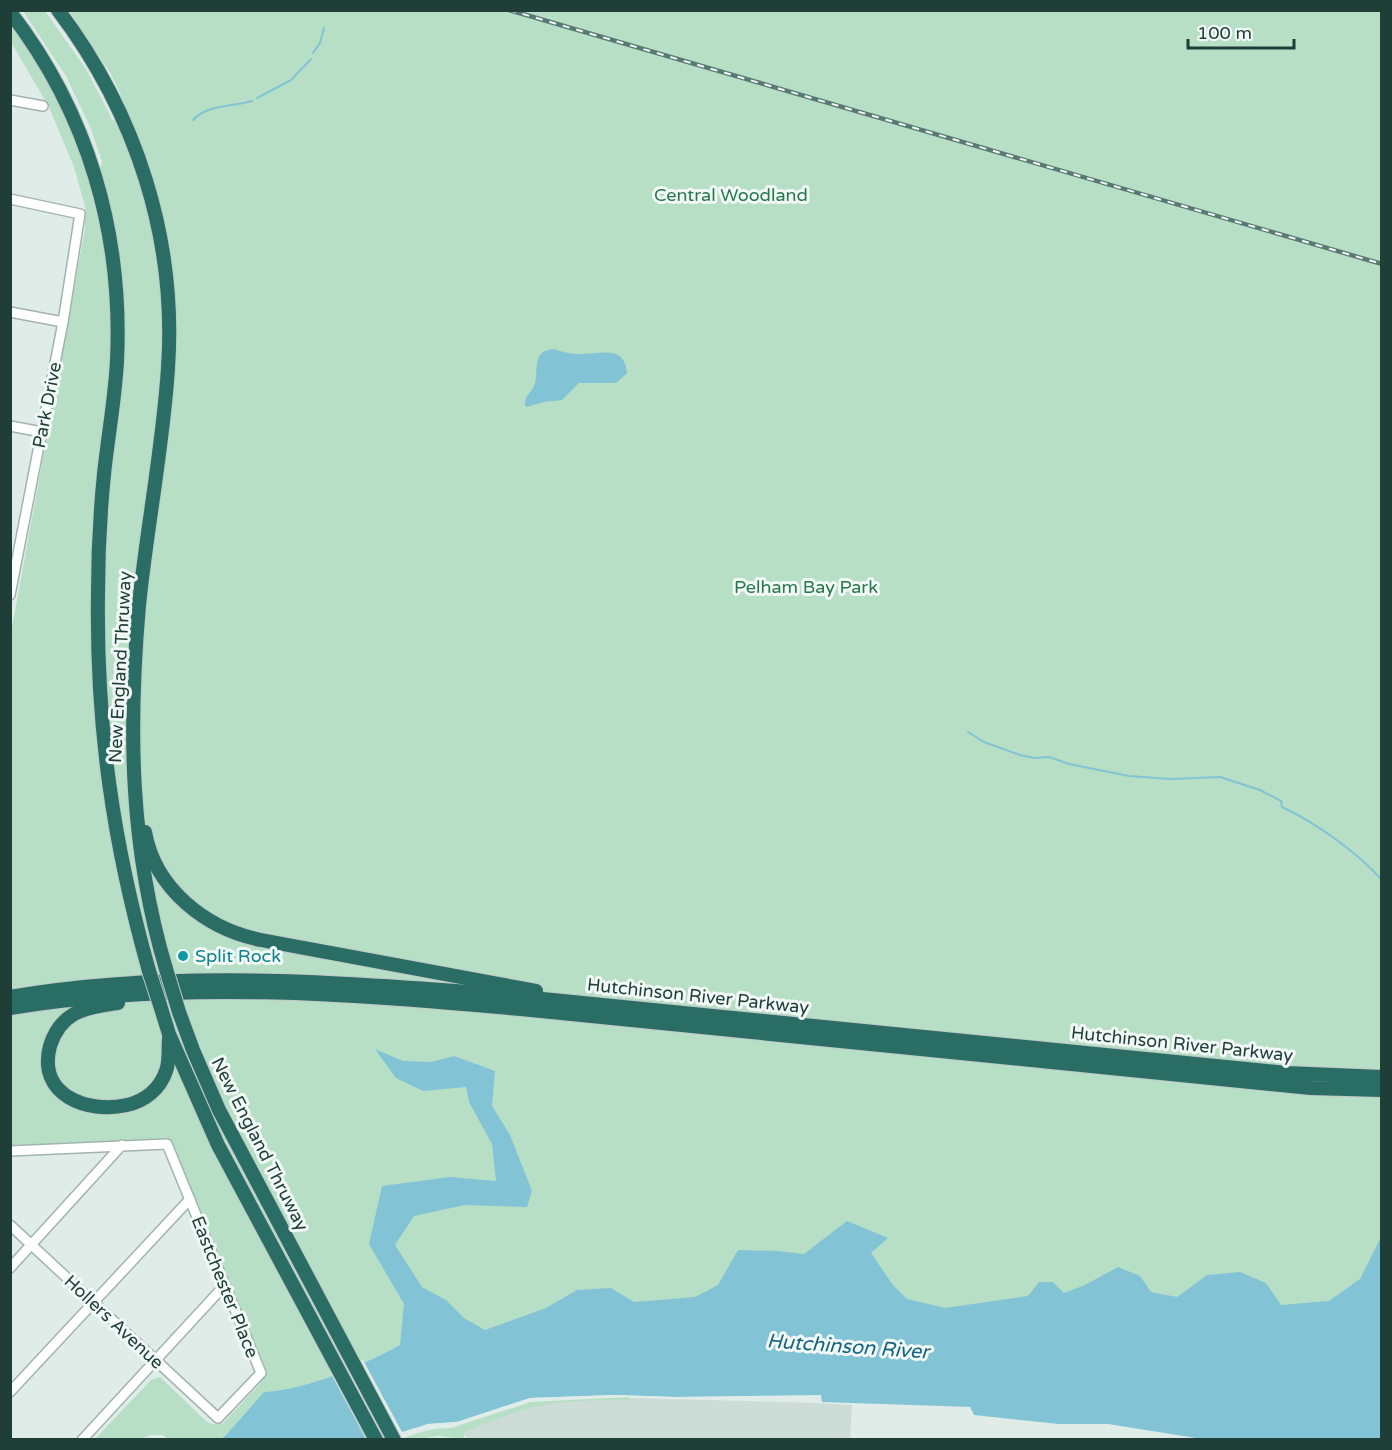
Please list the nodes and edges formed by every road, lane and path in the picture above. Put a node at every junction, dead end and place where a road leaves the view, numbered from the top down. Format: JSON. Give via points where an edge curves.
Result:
{"nodes":[{"id":1,"x":58,"y":10,"type":"edge"},
{"id":2,"x":10,"y":12,"type":"edge"},
{"id":3,"x":10,"y":100,"type":"edge"},
{"id":4,"x":43,"y":106,"type":"dead end"},
{"id":5,"x":10,"y":199,"type":"edge"},
{"id":6,"x":10,"y":312,"type":"edge"},
{"id":7,"x":63,"y":322,"type":"junction"},
{"id":8,"x":10,"y":426,"type":"edge"},
{"id":9,"x":42,"y":432,"type":"junction"},
{"id":10,"x":10,"y":538,"type":"edge"},
{"id":11,"x":21,"y":540,"type":"junction"},
{"id":12,"x":10,"y":595,"type":"edge"},
{"id":13,"x":135,"y":799,"type":"junction"},
{"id":14,"x":170,"y":993,"type":"junction"},
{"id":15,"x":10,"y":997,"type":"edge"},
{"id":16,"x":560,"y":1000,"type":"junction"},
{"id":17,"x":10,"y":1008,"type":"edge"},
{"id":18,"x":169,"y":1034,"type":"junction"},
{"id":19,"x":1382,"y":1077,"type":"edge"},
{"id":20,"x":1382,"y":1090,"type":"edge"},
{"id":21,"x":122,"y":1145,"type":"junction"},
{"id":22,"x":10,"y":1151,"type":"edge"},
{"id":23,"x":190,"y":1200,"type":"junction"},
{"id":24,"x":10,"y":1225,"type":"edge"},
{"id":25,"x":32,"y":1245,"type":"junction"},
{"id":26,"x":10,"y":1268,"type":"edge"},
{"id":27,"x":224,"y":1286,"type":"junction"},
{"id":28,"x":94,"y":1303,"type":"junction"},
{"id":29,"x":156,"y":1361,"type":"junction"},
{"id":30,"x":10,"y":1392,"type":"edge"},
{"id":31,"x":218,"y":1418,"type":"joint"},
{"id":32,"x":82,"y":1440,"type":"edge"},
{"id":33,"x":376,"y":1440,"type":"edge"},
{"id":34,"x":394,"y":1440,"type":"edge"}],
"edges":[{"from":1,"to":13,"type":"highway","name":"New England Thruway","via":[[101,75],[137,152],[156,216],[167,276],[168,370],[135,657]]},
{"from":2,"to":18,"type":"highway","name":"New England Thruway","bridge":true,"via":[[45,62],[72,114],[96,174],[108,224],[115,282],[117,361],[99,552],[100,698],[114,825],[131,905]]},
{"from":3,"to":4,"type":"street"},
{"from":5,"to":7,"type":"street","name":"Park Drive","via":[[80,214]]},
{"from":6,"to":7,"type":"street"},
{"from":7,"to":9,"type":"street","name":"Park Drive"},
{"from":8,"to":9,"type":"street"},
{"from":9,"to":11,"type":"street","name":"Park Drive"},
{"from":10,"to":11,"type":"street"},
{"from":11,"to":12,"type":"street","name":"Park Drive"},
{"from":13,"to":16,"type":"highway","via":[[151,854],[164,877],[187,905],[218,926],[251,938],[530,989]]},
{"from":13,"to":34,"type":"highway","name":"New England Thruway","bridge":true,"via":[[143,875],[166,969],[193,1050],[219,1110]]},
{"from":14,"to":17,"type":"highway","name":"Hutchinson River Parkway"},
{"from":14,"to":18,"type":"highway","via":[[90,1009],[69,1018],[51,1044],[51,1077],[63,1093],[80,1104],[106,1108],[137,1102],[153,1091],[164,1076]]},
{"from":14,"to":20,"type":"highway","name":"Hutchinson River Parkway","via":[[430,1001],[1338,1090]]},
{"from":15,"to":16,"type":"highway","name":"Hutchinson River Parkway","via":[[112,985],[229,980],[397,986]]},
{"from":16,"to":19,"type":"highway","name":"Hutchinson River Parkway","via":[[1286,1073]]},
{"from":18,"to":33,"type":"highway","name":"New England Thruway","via":[[218,1145]]},
{"from":21,"to":22,"type":"street"},
{"from":21,"to":23,"type":"street","name":"Eastchester Place","via":[[167,1144]]},
{"from":21,"to":25,"type":"street"},
{"from":23,"to":27,"type":"street","name":"Eastchester Place"},
{"from":23,"to":28,"type":"street"},
{"from":24,"to":25,"type":"street","name":"Hollers Avenue"},
{"from":25,"to":26,"type":"street"},
{"from":25,"to":28,"type":"street","name":"Hollers Avenue"},
{"from":27,"to":29,"type":"street"},
{"from":27,"to":31,"type":"street","name":"Eastchester Place","via":[[261,1373]]},
{"from":28,"to":29,"type":"street","name":"Hollers Avenue"},
{"from":28,"to":30,"type":"street"},
{"from":29,"to":31,"type":"street","name":"Hollers Avenue"},
{"from":29,"to":32,"type":"street"}]}
